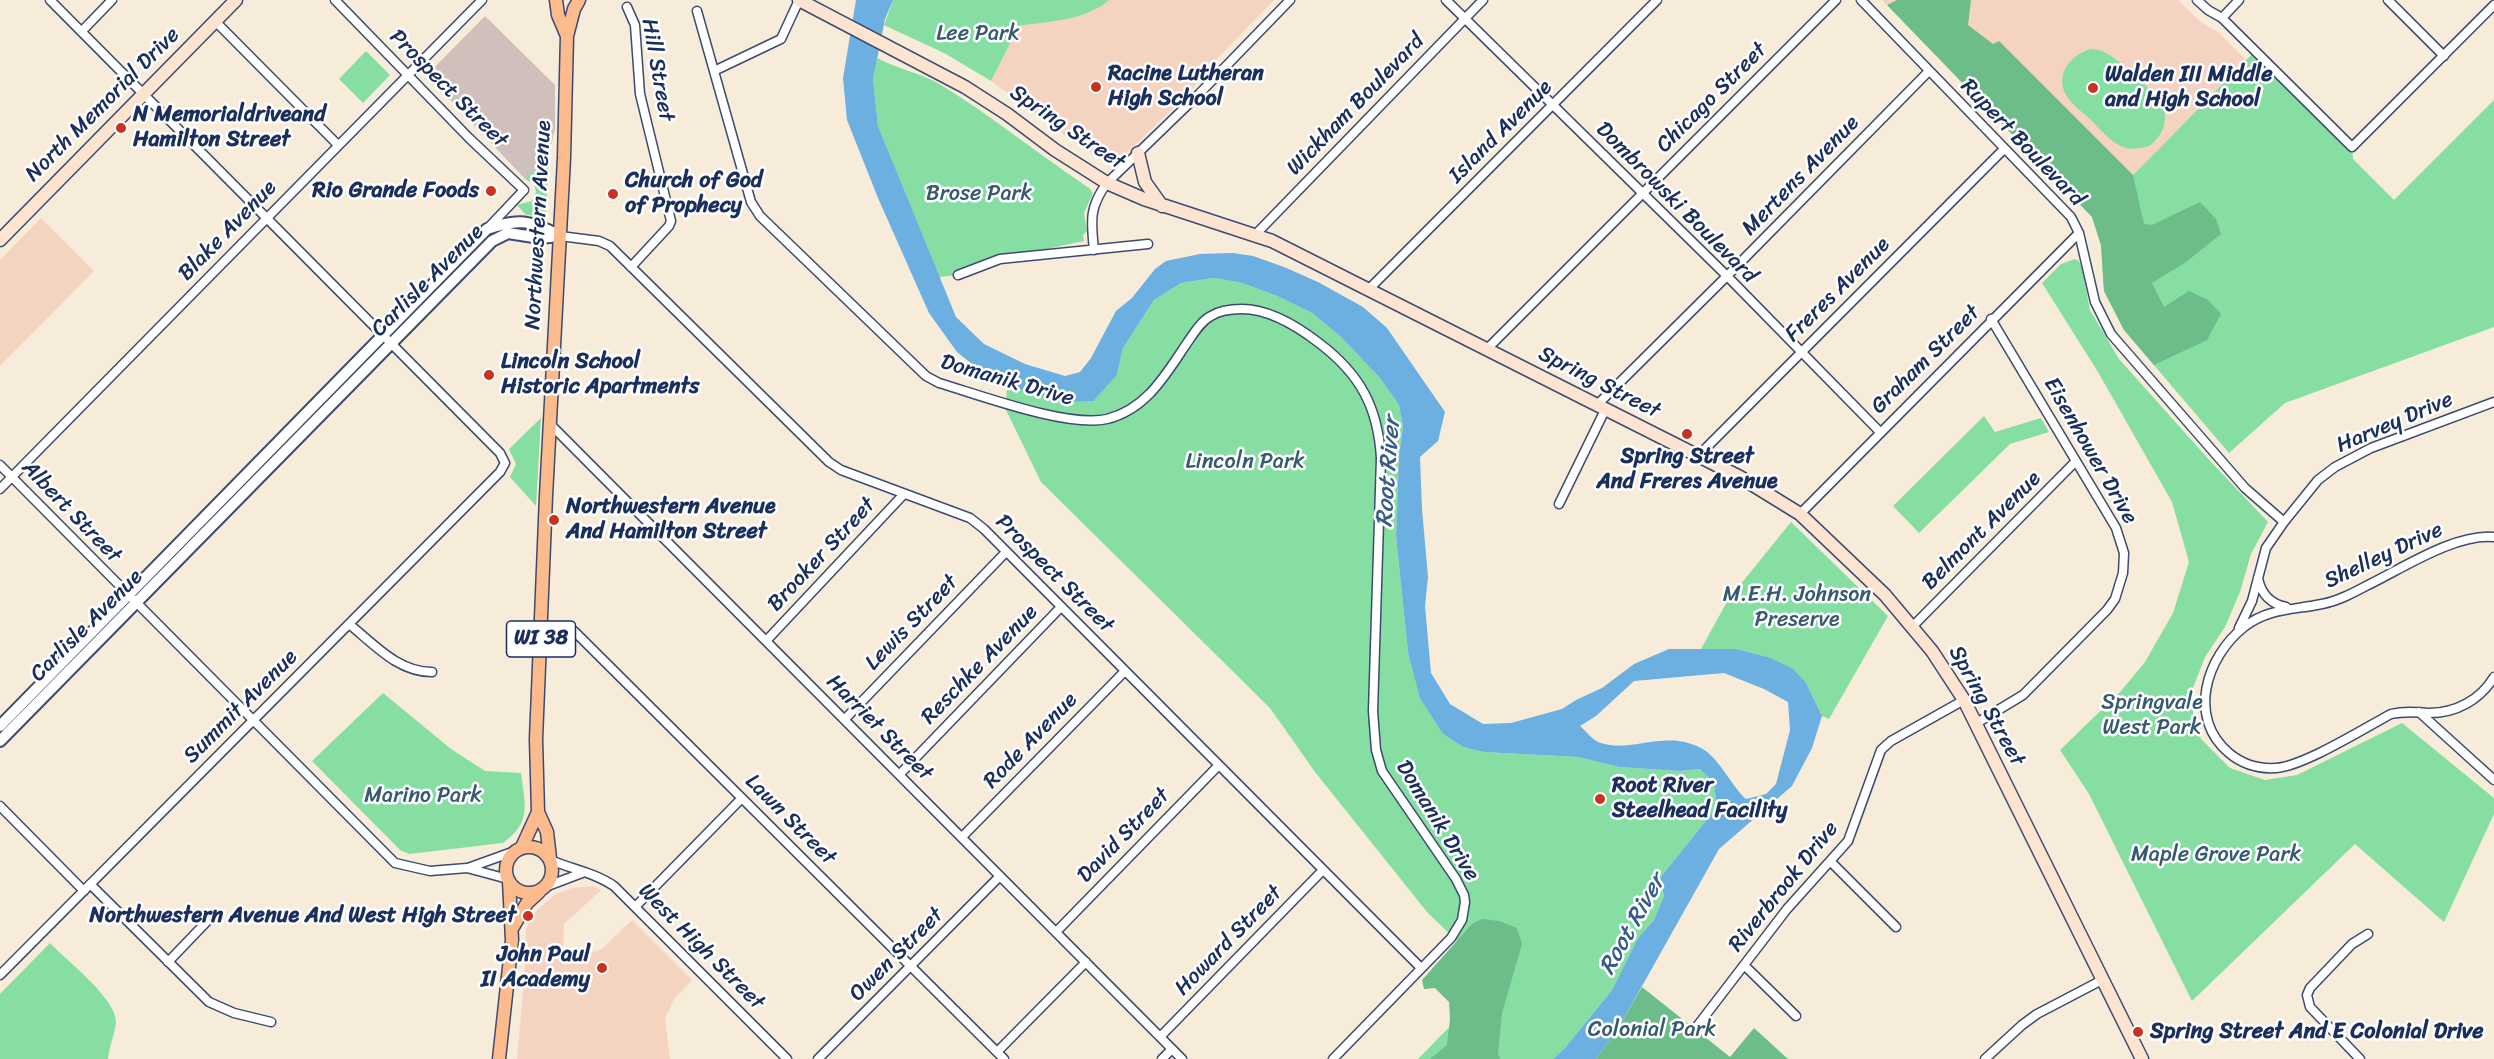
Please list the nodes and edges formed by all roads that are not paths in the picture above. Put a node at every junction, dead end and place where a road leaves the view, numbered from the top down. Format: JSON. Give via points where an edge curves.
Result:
{"nodes":[{"id":1,"x":50,"y":0,"type":"edge"},
{"id":2,"x":112,"y":0,"type":"edge"},
{"id":3,"x":236,"y":0,"type":"edge"},
{"id":4,"x":335,"y":0,"type":"edge"},
{"id":5,"x":482,"y":0,"type":"edge"},
{"id":6,"x":556,"y":0,"type":"edge"},
{"id":7,"x":579,"y":0,"type":"edge"},
{"id":8,"x":799,"y":0,"type":"edge"},
{"id":9,"x":1290,"y":0,"type":"edge"},
{"id":10,"x":1446,"y":0,"type":"edge"},
{"id":11,"x":1483,"y":0,"type":"edge"},
{"id":12,"x":1657,"y":0,"type":"edge"},
{"id":13,"x":1836,"y":0,"type":"edge"},
{"id":14,"x":1861,"y":0,"type":"edge"},
{"id":15,"x":2198,"y":0,"type":"edge"},
{"id":16,"x":2239,"y":0,"type":"edge"},
{"id":17,"x":2388,"y":0,"type":"edge"},
{"id":18,"x":2494,"y":5,"type":"edge"},
{"id":19,"x":627,"y":7,"type":"dead end"},
{"id":20,"x":697,"y":11,"type":"dead end"},
{"id":21,"x":1465,"y":18,"type":"junction"},
{"id":22,"x":2222,"y":18,"type":"junction"},
{"id":23,"x":215,"y":21,"type":"junction"},
{"id":24,"x":82,"y":31,"type":"junction"},
{"id":25,"x":567,"y":36,"type":"junction"},
{"id":26,"x":2444,"y":56,"type":"junction"},
{"id":27,"x":714,"y":71,"type":"junction"},
{"id":28,"x":1929,"y":71,"type":"junction"},
{"id":29,"x":408,"y":74,"type":"junction"},
{"id":30,"x":144,"y":94,"type":"junction"},
{"id":31,"x":1552,"y":106,"type":"junction"},
{"id":32,"x":338,"y":145,"type":"junction"},
{"id":33,"x":2004,"y":149,"type":"junction"},
{"id":34,"x":1138,"y":153,"type":"junction"},
{"id":35,"x":1107,"y":183,"type":"junction"},
{"id":36,"x":1642,"y":193,"type":"junction"},
{"id":37,"x":1162,"y":206,"type":"junction"},
{"id":38,"x":267,"y":217,"type":"junction"},
{"id":39,"x":487,"y":229,"type":"junction"},
{"id":40,"x":2079,"y":233,"type":"junction"},
{"id":41,"x":1255,"y":235,"type":"junction"},
{"id":42,"x":560,"y":236,"type":"junction"},
{"id":43,"x":0,"y":240,"type":"edge"},
{"id":44,"x":1148,"y":244,"type":"dead end"},
{"id":45,"x":1094,"y":250,"type":"junction"},
{"id":46,"x":631,"y":267,"type":"junction"},
{"id":47,"x":958,"y":275,"type":"dead end"},
{"id":48,"x":1727,"y":276,"type":"junction"},
{"id":49,"x":1369,"y":289,"type":"junction"},
{"id":50,"x":1991,"y":319,"type":"junction"},
{"id":51,"x":383,"y":336,"type":"junction"},
{"id":52,"x":392,"y":345,"type":"junction"},
{"id":53,"x":1487,"y":349,"type":"junction"},
{"id":54,"x":1800,"y":352,"type":"junction"},
{"id":55,"x":2494,"y":402,"type":"edge"},
{"id":56,"x":1600,"y":408,"type":"junction"},
{"id":57,"x":550,"y":424,"type":"junction"},
{"id":58,"x":1880,"y":432,"type":"junction"},
{"id":59,"x":1698,"y":456,"type":"junction"},
{"id":60,"x":2076,"y":461,"type":"junction"},
{"id":61,"x":0,"y":465,"type":"edge"},
{"id":62,"x":12,"y":477,"type":"junction"},
{"id":63,"x":244,"y":485,"type":"junction"},
{"id":64,"x":0,"y":489,"type":"edge"},
{"id":65,"x":904,"y":494,"type":"junction"},
{"id":66,"x":1560,"y":504,"type":"dead end"},
{"id":67,"x":1800,"y":514,"type":"junction"},
{"id":68,"x":2284,"y":522,"type":"junction"},
{"id":69,"x":2494,"y":537,"type":"edge"},
{"id":70,"x":1006,"y":552,"type":"junction"},
{"id":71,"x":2258,"y":572,"type":"junction"},
{"id":72,"x":128,"y":596,"type":"junction"},
{"id":73,"x":136,"y":604,"type":"junction"},
{"id":74,"x":1061,"y":607,"type":"junction"},
{"id":75,"x":2293,"y":608,"type":"junction"},
{"id":76,"x":349,"y":624,"type":"junction"},
{"id":77,"x":1913,"y":626,"type":"junction"},
{"id":78,"x":542,"y":627,"type":"junction"},
{"id":79,"x":2230,"y":640,"type":"junction"},
{"id":80,"x":766,"y":641,"type":"junction"},
{"id":81,"x":1125,"y":671,"type":"junction"},
{"id":82,"x":432,"y":672,"type":"dead end"},
{"id":83,"x":2494,"y":677,"type":"edge"},
{"id":84,"x":1964,"y":700,"type":"junction"},
{"id":85,"x":2418,"y":712,"type":"junction"},
{"id":86,"x":253,"y":719,"type":"junction"},
{"id":87,"x":844,"y":719,"type":"junction"},
{"id":88,"x":1975,"y":724,"type":"junction"},
{"id":89,"x":0,"y":726,"type":"edge"},
{"id":90,"x":0,"y":741,"type":"edge"},
{"id":91,"x":1218,"y":766,"type":"junction"},
{"id":92,"x":900,"y":774,"type":"junction"},
{"id":93,"x":2494,"y":780,"type":"edge"},
{"id":94,"x":742,"y":798,"type":"junction"},
{"id":95,"x":0,"y":806,"type":"edge"},
{"id":96,"x":538,"y":812,"type":"junction"},
{"id":97,"x":962,"y":837,"type":"junction"},
{"id":98,"x":519,"y":849,"type":"junction"},
{"id":99,"x":550,"y":859,"type":"junction"},
{"id":100,"x":1830,"y":861,"type":"junction"},
{"id":101,"x":467,"y":868,"type":"junction"},
{"id":102,"x":1323,"y":870,"type":"junction"},
{"id":103,"x":582,"y":873,"type":"junction"},
{"id":104,"x":1000,"y":876,"type":"junction"},
{"id":105,"x":508,"y":880,"type":"junction"},
{"id":106,"x":87,"y":887,"type":"junction"},
{"id":107,"x":542,"y":889,"type":"junction"},
{"id":108,"x":635,"y":907,"type":"junction"},
{"id":109,"x":215,"y":913,"type":"dead end"},
{"id":110,"x":513,"y":927,"type":"junction"},
{"id":111,"x":1896,"y":927,"type":"dead end"},
{"id":112,"x":1056,"y":932,"type":"junction"},
{"id":113,"x":2368,"y":934,"type":"dead end"},
{"id":114,"x":168,"y":962,"type":"junction"},
{"id":115,"x":1086,"y":962,"type":"junction"},
{"id":116,"x":911,"y":965,"type":"junction"},
{"id":117,"x":1744,"y":965,"type":"junction"},
{"id":118,"x":1421,"y":968,"type":"junction"},
{"id":119,"x":0,"y":975,"type":"edge"},
{"id":120,"x":2102,"y":980,"type":"junction"},
{"id":121,"x":1796,"y":1016,"type":"dead end"},
{"id":122,"x":271,"y":1022,"type":"dead end"},
{"id":123,"x":1698,"y":1025,"type":"dead end"},
{"id":124,"x":1160,"y":1037,"type":"junction"},
{"id":125,"x":1172,"y":1049,"type":"junction"},
{"id":126,"x":1000,"y":1056,"type":"edge"},
{"id":127,"x":499,"y":1059,"type":"edge"},
{"id":128,"x":787,"y":1059,"type":"edge"},
{"id":129,"x":818,"y":1059,"type":"edge"},
{"id":130,"x":1162,"y":1059,"type":"edge"},
{"id":131,"x":1182,"y":1059,"type":"edge"},
{"id":132,"x":1333,"y":1059,"type":"edge"},
{"id":133,"x":1985,"y":1059,"type":"edge"},
{"id":134,"x":2142,"y":1059,"type":"edge"},
{"id":135,"x":2360,"y":1059,"type":"edge"}],
"edges":[{"from":1,"to":24,"type":"street"},
{"from":2,"to":24,"type":"street"},
{"from":3,"to":23,"type":"main road","name":"North Memorial Drive"},
{"from":4,"to":29,"type":"street","name":"Prospect Street"},
{"from":5,"to":29,"type":"street","name":"Blake Avenue"},
{"from":6,"to":25,"type":"main road","name":"Northwestern Avenue","number":"WI 38"},
{"from":7,"to":25,"type":"main road","name":"Northwestern Avenue","number":"WI 38"},
{"from":8,"to":27,"type":"street","via":[[781,39]]},
{"from":8,"to":35,"type":"main road","name":"Spring Street","via":[[982,97]]},
{"from":9,"to":34,"type":"street"},
{"from":10,"to":21,"type":"street","name":"Dombrowski Boulevard"},
{"from":11,"to":21,"type":"street","name":"Wickham Boulevard"},
{"from":12,"to":31,"type":"street","name":"Island Avenue"},
{"from":13,"to":36,"type":"street","name":"Chicago Street"},
{"from":14,"to":28,"type":"street","name":"Rupert Boulevard"},
{"from":15,"to":22,"type":"street"},
{"from":16,"to":22,"type":"street"},
{"from":17,"to":26,"type":"street"},
{"from":18,"to":26,"type":"street"},
{"from":19,"to":46,"type":"street","name":"Hill Street","via":[[635,25],[640,94],[671,221]]},
{"from":20,"to":27,"type":"street","name":"Domanik Drive"},
{"from":21,"to":31,"type":"street","name":"Dombrowski Boulevard"},
{"from":21,"to":41,"type":"street","name":"Wickham Boulevard"},
{"from":22,"to":26,"type":"street","via":[[2352,147]]},
{"from":23,"to":30,"type":"main road","name":"North Memorial Drive"},
{"from":23,"to":32,"type":"street"},
{"from":24,"to":30,"type":"street"},
{"from":25,"to":42,"type":"main road","name":"Northwestern Avenue","number":"WI 38"},
{"from":27,"to":118,"type":"street","name":"Domanik Drive","via":[[746,189],[760,216],[916,368],[939,383],[1064,419],[1109,419],[1142,402],[1197,328],[1210,316],[1230,309],[1252,309],[1280,318],[1312,337],[1351,371],[1365,392],[1380,434],[1373,711],[1376,750],[1388,781],[1456,879],[1465,902],[1457,930]]},
{"from":28,"to":33,"type":"street","name":"Rupert Boulevard"},
{"from":28,"to":48,"type":"street","name":"Mertens Avenue"},
{"from":29,"to":32,"type":"street","name":"Blake Avenue"},
{"from":29,"to":39,"type":"street","name":"Prospect Street","via":[[524,190]]},
{"from":30,"to":38,"type":"street"},
{"from":30,"to":43,"type":"main road","name":"North Memorial Drive"},
{"from":31,"to":36,"type":"street","name":"Dombrowski Boulevard"},
{"from":31,"to":49,"type":"street","name":"Island Avenue"},
{"from":32,"to":38,"type":"street","name":"Blake Avenue"},
{"from":33,"to":40,"type":"street","name":"Rupert Boulevard","via":[[2071,217]]},
{"from":33,"to":54,"type":"street","name":"Freres Avenue"},
{"from":34,"to":35,"type":"street"},
{"from":34,"to":37,"type":"main road","via":[[1145,182]]},
{"from":35,"to":37,"type":"main road","name":"Spring Street"},
{"from":35,"to":45,"type":"street","via":[[1092,212]]},
{"from":36,"to":48,"type":"street","name":"Dombrowski Boulevard"},
{"from":36,"to":53,"type":"street","name":"Chicago Street"},
{"from":37,"to":41,"type":"main road","name":"Spring Street"},
{"from":38,"to":51,"type":"street"},
{"from":38,"to":62,"type":"street","name":"Blake Avenue"},
{"from":39,"to":42,"type":"street","name":"Carlisle Avenue","via":[[510,221],[541,225]]},
{"from":39,"to":51,"type":"street","name":"Carlisle Avenue"},
{"from":40,"to":50,"type":"street","name":"Graham Street"},
{"from":40,"to":68,"type":"street","name":"Rupert Boulevard","via":[[2095,302],[2111,334],[2245,488]]},
{"from":41,"to":49,"type":"main road","name":"Spring Street"},
{"from":42,"to":46,"type":"street","name":"Prospect Street","via":[[605,243]]},
{"from":42,"to":52,"type":"street","name":"Carlisle Avenue","via":[[540,238],[508,233],[497,237]]},
{"from":42,"to":57,"type":"main road","name":"Northwestern Avenue","number":"WI 38"},
{"from":44,"to":45,"type":"street"},
{"from":45,"to":47,"type":"street","via":[[1000,259]]},
{"from":46,"to":65,"type":"street","name":"Prospect Street","via":[[829,462]]},
{"from":48,"to":54,"type":"street","name":"Dombrowski Boulevard"},
{"from":48,"to":56,"type":"street","name":"Mertens Avenue"},
{"from":49,"to":53,"type":"main road","name":"Spring Street"},
{"from":50,"to":58,"type":"street","name":"Graham Street"},
{"from":50,"to":60,"type":"street","name":"Eisenhower Drive"},
{"from":51,"to":52,"type":"street"},
{"from":51,"to":63,"type":"street","name":"Carlisle Avenue"},
{"from":52,"to":63,"type":"street","name":"Carlisle Avenue"},
{"from":52,"to":76,"type":"street","name":"Summit Avenue","via":[[500,453],[505,463]]},
{"from":53,"to":56,"type":"main road","name":"Spring Street"},
{"from":54,"to":58,"type":"street","name":"Dombrowski Boulevard"},
{"from":54,"to":59,"type":"street","name":"Freres Avenue"},
{"from":55,"to":68,"type":"street","name":"Harvey Drive","via":[[2396,437],[2335,467],[2318,480]]},
{"from":56,"to":59,"type":"main road","name":"Spring Street"},
{"from":56,"to":66,"type":"street","name":"Mertens Avenue"},
{"from":57,"to":78,"type":"main road","name":"Northwestern Avenue","number":"WI 38"},
{"from":57,"to":80,"type":"street","name":"Harriet Street"},
{"from":58,"to":67,"type":"street","name":"Graham Street"},
{"from":59,"to":67,"type":"main road","name":"Spring Street"},
{"from":60,"to":77,"type":"street","name":"Belmont Avenue"},
{"from":60,"to":88,"type":"street","name":"Eisenhower Drive","via":[[2121,540],[2124,560],[2120,586],[2107,610],[2033,686],[2012,704]]},
{"from":61,"to":62,"type":"street","name":"Albert Street"},
{"from":62,"to":64,"type":"street","name":"Blake Avenue"},
{"from":62,"to":72,"type":"street","name":"Albert Street"},
{"from":63,"to":72,"type":"street","name":"Carlisle Avenue"},
{"from":63,"to":73,"type":"street","name":"Carlisle Avenue"},
{"from":65,"to":70,"type":"street","name":"Prospect Street","via":[[970,518]]},
{"from":65,"to":80,"type":"street","name":"Brooker Street"},
{"from":67,"to":77,"type":"main road","name":"Spring Street"},
{"from":68,"to":71,"type":"street","name":"Harvey Drive","via":[[2266,548]]},
{"from":69,"to":75,"type":"street","name":"Shelley Drive","via":[[2458,541],[2341,598]]},
{"from":70,"to":74,"type":"street","name":"Prospect Street"},
{"from":70,"to":87,"type":"street","name":"Lewis Street"},
{"from":71,"to":75,"type":"street","via":[[2260,585],[2269,599]]},
{"from":71,"to":79,"type":"street","name":"Harvey Drive","via":[[2248,611]]},
{"from":72,"to":73,"type":"street","name":"Albert Street"},
{"from":72,"to":89,"type":"street","name":"Carlisle Avenue"},
{"from":73,"to":86,"type":"street","name":"Albert Street"},
{"from":73,"to":90,"type":"street","name":"Carlisle Avenue"},
{"from":74,"to":81,"type":"street","name":"Prospect Street"},
{"from":74,"to":92,"type":"street","name":"Reschke Avenue"},
{"from":75,"to":79,"type":"street","name":"Shelley Drive","via":[[2262,616]]},
{"from":76,"to":82,"type":"street","via":[[394,662],[416,672]]},
{"from":76,"to":86,"type":"street","name":"Summit Avenue"},
{"from":77,"to":84,"type":"main road","name":"Spring Street"},
{"from":78,"to":94,"type":"street","name":"Lawn Street","via":[[574,631]]},
{"from":78,"to":96,"type":"main road","name":"Northwestern Avenue","number":"WI 38","via":[[536,764]]},
{"from":79,"to":85,"type":"street","name":"Shelley Drive","via":[[2211,671],[2205,710],[2216,740],[2232,756],[2253,766],[2276,768],[2306,759],[2391,714]]},
{"from":80,"to":87,"type":"street","name":"Harriet Street"},
{"from":81,"to":91,"type":"street","name":"Prospect Street"},
{"from":81,"to":97,"type":"street","name":"Rode Avenue"},
{"from":83,"to":85,"type":"street","via":[[2467,704],[2444,712]]},
{"from":84,"to":88,"type":"main road","name":"Spring Street"},
{"from":84,"to":100,"type":"street","name":"Riverbrook Drive","via":[[1884,746],[1848,841]]},
{"from":85,"to":93,"type":"street"},
{"from":86,"to":101,"type":"street","name":"Albert Street","via":[[395,863],[430,871]]},
{"from":86,"to":106,"type":"street","name":"Summit Avenue"},
{"from":87,"to":92,"type":"street","name":"Harriet Street"},
{"from":88,"to":120,"type":"main road","name":"Spring Street"},
{"from":91,"to":102,"type":"street","name":"Prospect Street"},
{"from":91,"to":112,"type":"street","name":"David Street"},
{"from":92,"to":97,"type":"street","name":"Harriet Street"},
{"from":94,"to":108,"type":"street"},
{"from":94,"to":116,"type":"street","name":"Lawn Street"},
{"from":95,"to":106,"type":"street"},
{"from":96,"to":98,"type":"main road","name":"Northwestern Avenue","number":"WI 38"},
{"from":96,"to":99,"type":"main road","name":"Northwestern Avenue","number":"WI 38","via":[[547,832]]},
{"from":97,"to":104,"type":"street","name":"Harriet Street"},
{"from":98,"to":99,"type":"main road","via":[[538,848]]},
{"from":98,"to":101,"type":"street","name":"Albert Street"},
{"from":98,"to":105,"type":"main road","number":"WI 38","via":[[507,863]]},
{"from":99,"to":103,"type":"street","name":"West High Street"},
{"from":99,"to":107,"type":"main road","number":"WI 38","via":[[553,873]]},
{"from":100,"to":111,"type":"street"},
{"from":100,"to":117,"type":"street","name":"Riverbrook Drive"},
{"from":101,"to":105,"type":"street","name":"Albert Street"},
{"from":102,"to":118,"type":"street","name":"Prospect Street"},
{"from":102,"to":124,"type":"street","name":"Howard Street"},
{"from":103,"to":107,"type":"street"},
{"from":103,"to":108,"type":"street","name":"West High Street","via":[[599,876]]},
{"from":104,"to":112,"type":"street","name":"Harriet Street"},
{"from":104,"to":116,"type":"street","name":"Owen Street"},
{"from":105,"to":107,"type":"main road","via":[[523,893]]},
{"from":105,"to":110,"type":"main road","number":"WI 38"},
{"from":106,"to":114,"type":"street"},
{"from":106,"to":119,"type":"street","name":"Summit Avenue"},
{"from":107,"to":110,"type":"main road","number":"WI 38","via":[[527,903]]},
{"from":108,"to":128,"type":"street","name":"West High Street"},
{"from":109,"to":114,"type":"street"},
{"from":110,"to":127,"type":"main road","number":"WI 38"},
{"from":112,"to":115,"type":"street","name":"Harriet Street"},
{"from":113,"to":135,"type":"street","via":[[2352,944],[2307,995],[2310,1007]]},
{"from":114,"to":122,"type":"street","via":[[209,1002]]},
{"from":115,"to":124,"type":"street","name":"Harriet Street"},
{"from":115,"to":126,"type":"street"},
{"from":116,"to":126,"type":"street","name":"Lawn Street"},
{"from":116,"to":129,"type":"street","name":"Owen Street"},
{"from":117,"to":121,"type":"street"},
{"from":117,"to":123,"type":"street","name":"Riverbrook Drive"},
{"from":118,"to":132,"type":"street","name":"Domanik Drive"},
{"from":120,"to":133,"type":"street","via":[[2022,1024]]},
{"from":120,"to":134,"type":"main road","name":"Spring Street"},
{"from":124,"to":125,"type":"street","name":"Harriet Street"},
{"from":125,"to":130,"type":"street"},
{"from":125,"to":131,"type":"street","name":"Harriet Street"}]}
